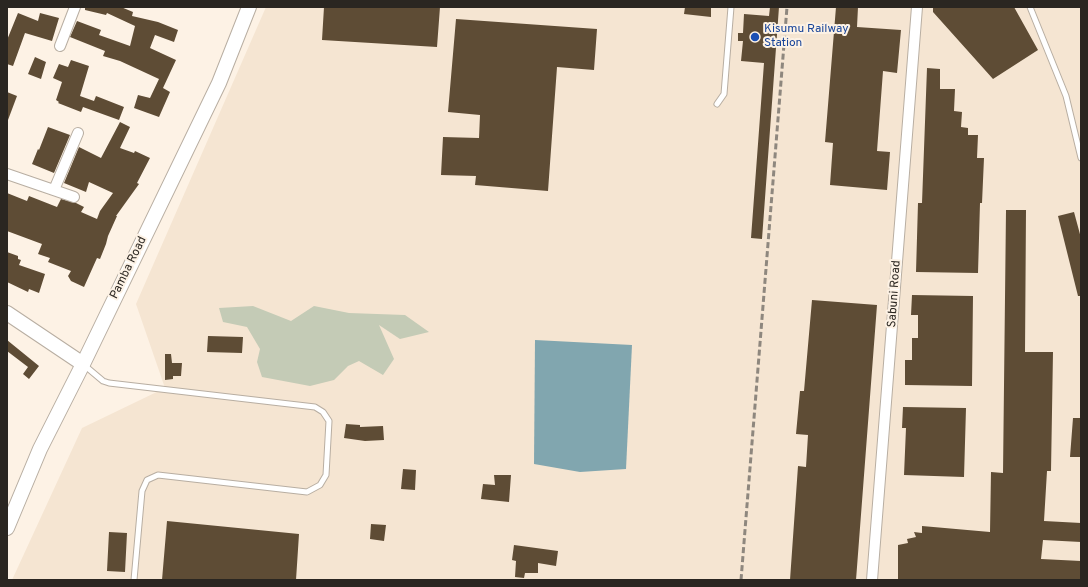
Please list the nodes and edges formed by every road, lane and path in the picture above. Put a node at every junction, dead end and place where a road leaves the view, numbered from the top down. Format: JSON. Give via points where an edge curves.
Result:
{"nodes":[{"id":1,"x":75,"y":7,"type":"edge"},
{"id":2,"x":249,"y":7,"type":"edge"},
{"id":3,"x":731,"y":7,"type":"edge"},
{"id":4,"x":917,"y":7,"type":"edge"},
{"id":5,"x":1030,"y":7,"type":"edge"},
{"id":6,"x":60,"y":46,"type":"dead end"},
{"id":7,"x":717,"y":104,"type":"dead end"},
{"id":8,"x":78,"y":133,"type":"dead end"},
{"id":9,"x":1081,"y":158,"type":"edge"},
{"id":10,"x":7,"y":174,"type":"edge"},
{"id":11,"x":54,"y":190,"type":"junction"},
{"id":12,"x":74,"y":197,"type":"dead end"},
{"id":13,"x":7,"y":313,"type":"edge"},
{"id":14,"x":83,"y":364,"type":"junction"},
{"id":15,"x":7,"y":528,"type":"edge"},
{"id":16,"x":134,"y":580,"type":"edge"},
{"id":17,"x":872,"y":580,"type":"edge"}],
"edges":[{"from":1,"to":6,"type":"street"},
{"from":2,"to":14,"type":"main road","name":"Pamba Road","via":[[219,83]]},
{"from":3,"to":7,"type":"lane","via":[[724,94]]},
{"from":4,"to":17,"type":"street","name":"Sabuni Road"},
{"from":5,"to":9,"type":"lane","via":[[1066,96]]},
{"from":8,"to":11,"type":"street"},
{"from":10,"to":11,"type":"street"},
{"from":11,"to":12,"type":"street"},
{"from":13,"to":14,"type":"main road"},
{"from":14,"to":15,"type":"main road","name":"Pamba Road","via":[[40,449]]},
{"from":14,"to":16,"type":"lane","via":[[109,383],[315,407],[323,412],[329,421],[326,475],[320,485],[308,492],[158,474],[147,480],[142,491]]}]}
